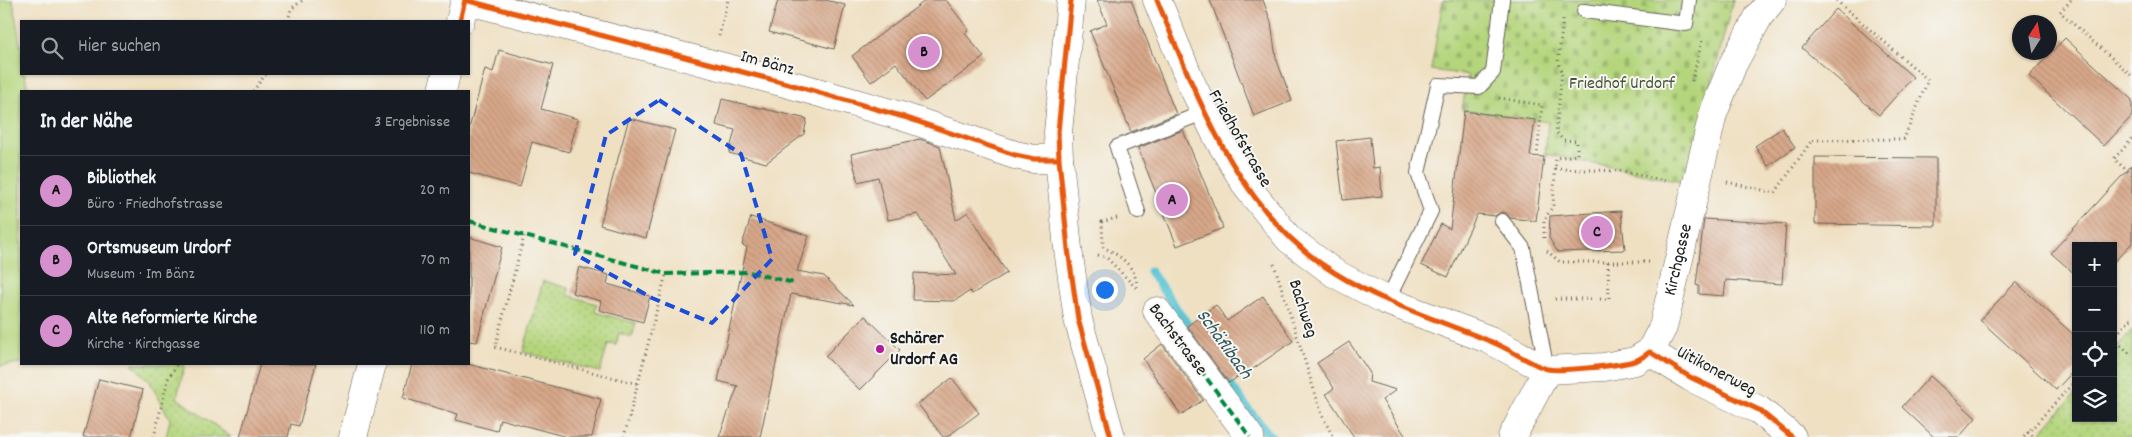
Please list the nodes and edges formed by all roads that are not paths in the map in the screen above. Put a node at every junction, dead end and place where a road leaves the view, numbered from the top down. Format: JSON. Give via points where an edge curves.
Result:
{"nodes":[{"id":1,"x":465,"y":0,"type":"edge"},
{"id":2,"x":1071,"y":0,"type":"edge"},
{"id":3,"x":1157,"y":0,"type":"edge"},
{"id":4,"x":1502,"y":0,"type":"edge"},
{"id":5,"x":1689,"y":0,"type":"edge"},
{"id":6,"x":1772,"y":0,"type":"edge"},
{"id":7,"x":1584,"y":11,"type":"dead end"},
{"id":8,"x":460,"y":20,"type":"edge"},
{"id":9,"x":446,"y":75,"type":"edge"},
{"id":10,"x":442,"y":90,"type":"edge"},
{"id":11,"x":1206,"y":112,"type":"junction"},
{"id":12,"x":1059,"y":159,"type":"junction"},
{"id":13,"x":1138,"y":212,"type":"road end"},
{"id":14,"x":1502,"y":221,"type":"dead end"},
{"id":15,"x":1387,"y":302,"type":"junction"},
{"id":16,"x":1157,"y":311,"type":"road end"},
{"id":17,"x":1650,"y":352,"type":"junction"},
{"id":18,"x":372,"y":365,"type":"edge"},
{"id":19,"x":1546,"y":370,"type":"junction"},
{"id":20,"x":353,"y":437,"type":"edge"},
{"id":21,"x":1111,"y":437,"type":"edge"},
{"id":22,"x":1250,"y":437,"type":"edge"},
{"id":23,"x":1512,"y":437,"type":"edge"},
{"id":24,"x":1792,"y":437,"type":"edge"}],
"edges":[{"from":1,"to":8,"type":"street"},
{"from":1,"to":12,"type":"street","name":"Im Bänz","via":[[904,117],[1015,155]]},
{"from":2,"to":12,"type":"street","via":[[1058,132]]},
{"from":3,"to":11,"type":"street","name":"Friedhofstrasse"},
{"from":4,"to":15,"type":"lane","via":[[1493,72],[1479,87],[1438,85],[1418,173],[1431,212]]},
{"from":5,"to":7,"type":"lane","via":[[1686,24]]},
{"from":6,"to":17,"type":"street","name":"Kirchgasse","via":[[1759,16],[1734,64],[1686,176],[1663,327]]},
{"from":9,"to":10,"type":"street"},
{"from":11,"to":13,"type":"lane","via":[[1117,147]]},
{"from":11,"to":15,"type":"street","name":"Friedhofstrasse","via":[[1248,188],[1289,239],[1334,273]]},
{"from":12,"to":21,"type":"street","via":[[1078,319]]},
{"from":14,"to":19,"type":"lane","via":[[1523,248]]},
{"from":15,"to":19,"type":"street","name":"Friedhofstrasse","via":[[1490,340]]},
{"from":16,"to":22,"type":"street","name":"Bachstrasse"},
{"from":17,"to":19,"type":"street","via":[[1635,361],[1604,367]]},
{"from":17,"to":24,"type":"street","name":"Uitikonerweg","via":[[1690,377],[1758,410]]},
{"from":18,"to":20,"type":"street"},
{"from":19,"to":23,"type":"street"}]}
